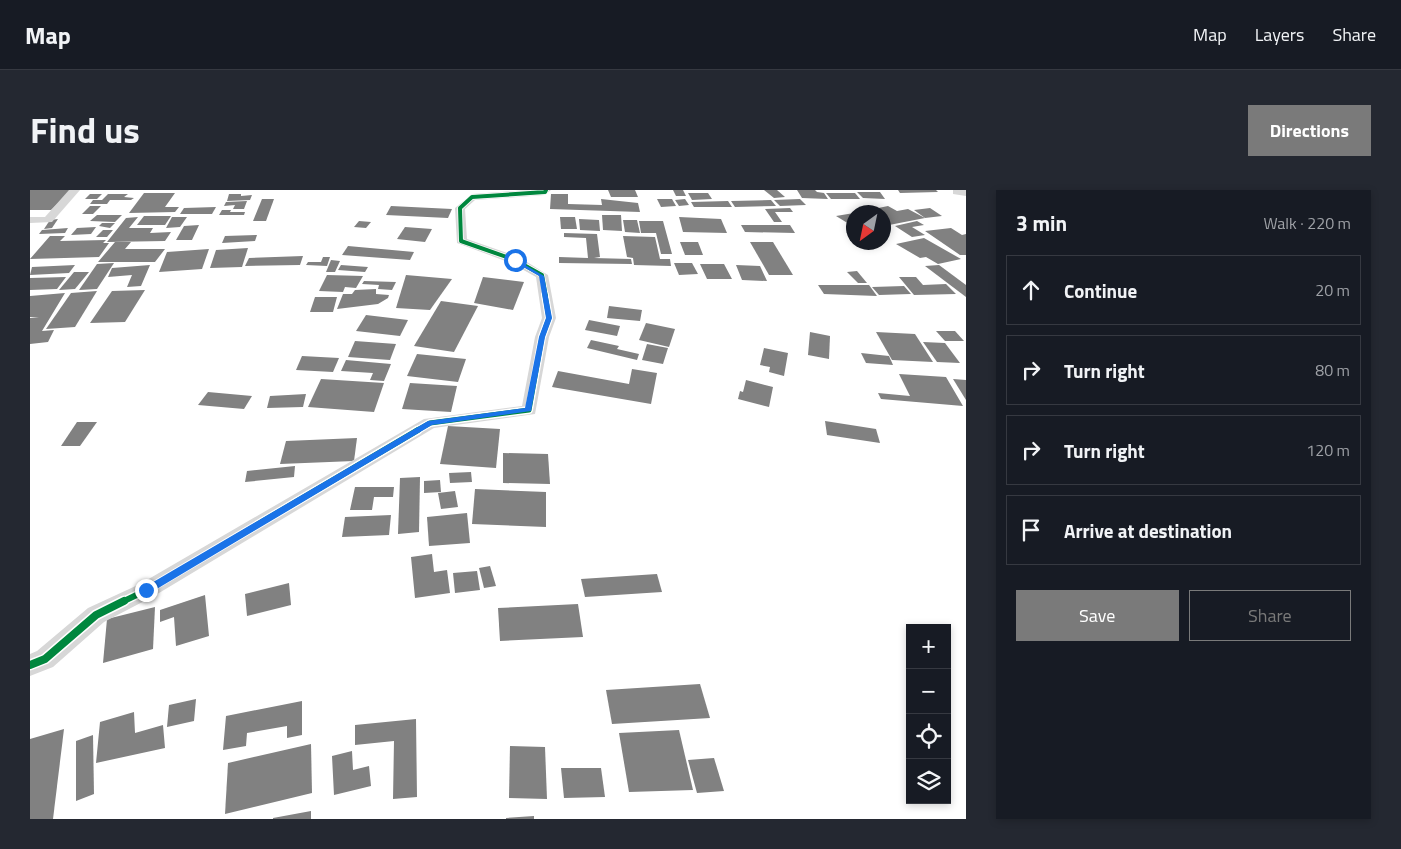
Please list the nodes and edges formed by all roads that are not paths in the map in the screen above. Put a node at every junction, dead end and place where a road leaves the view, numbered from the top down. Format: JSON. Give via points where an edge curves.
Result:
{"nodes":[{"id":1,"x":74,"y":190,"type":"edge"},
{"id":2,"x":546,"y":190,"type":"edge"},
{"id":3,"x":30,"y":220,"type":"edge"},
{"id":4,"x":30,"y":665,"type":"edge"}],
"edges":[{"from":1,"to":3,"type":"street","via":[[48,220]]},
{"from":2,"to":4,"type":"street","via":[[472,197],[460,208],[461,241],[515,260],[542,276],[549,318],[542,337],[529,410],[430,423],[146,590],[96,615],[45,659]]}]}
